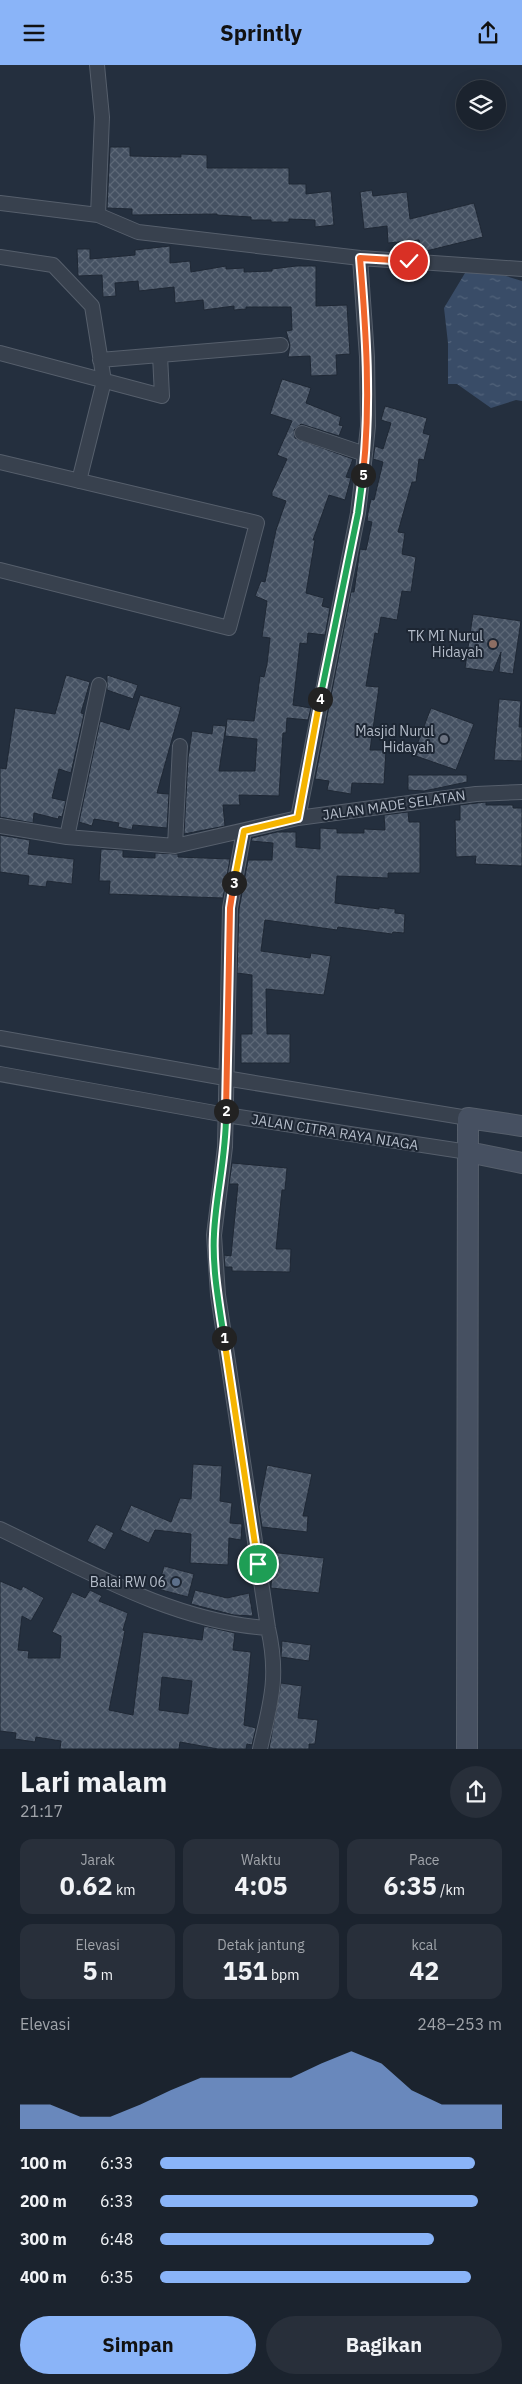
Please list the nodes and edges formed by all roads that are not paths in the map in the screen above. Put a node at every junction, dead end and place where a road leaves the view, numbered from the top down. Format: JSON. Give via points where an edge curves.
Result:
{"nodes":[{"id":1,"x":97,"y":65,"type":"edge"},
{"id":2,"x":0,"y":203,"type":"edge"},
{"id":3,"x":98,"y":215,"type":"junction"},
{"id":4,"x":0,"y":257,"type":"edge"},
{"id":5,"x":360,"y":258,"type":"junction"},
{"id":6,"x":522,"y":269,"type":"edge"},
{"id":7,"x":281,"y":345,"type":"dead end"},
{"id":8,"x":0,"y":353,"type":"edge"},
{"id":9,"x":160,"y":355,"type":"junction"},
{"id":10,"x":100,"y":360,"type":"junction"},
{"id":11,"x":104,"y":381,"type":"junction"},
{"id":12,"x":302,"y":433,"type":"dead end"},
{"id":13,"x":365,"y":454,"type":"junction"},
{"id":14,"x":0,"y":462,"type":"edge"},
{"id":15,"x":79,"y":481,"type":"junction"},
{"id":16,"x":0,"y":570,"type":"edge"},
{"id":17,"x":100,"y":685,"type":"dead end"},
{"id":18,"x":180,"y":746,"type":"dead end"},
{"id":19,"x":522,"y":792,"type":"edge"},
{"id":20,"x":298,"y":818,"type":"junction"},
{"id":21,"x":0,"y":826,"type":"edge"},
{"id":22,"x":244,"y":831,"type":"junction"},
{"id":23,"x":67,"y":837,"type":"junction"},
{"id":24,"x":175,"y":846,"type":"junction"},
{"id":25,"x":0,"y":1038,"type":"edge"},
{"id":26,"x":0,"y":1074,"type":"edge"},
{"id":27,"x":225,"y":1078,"type":"junction"},
{"id":28,"x":226,"y":1115,"type":"junction"},
{"id":29,"x":468,"y":1118,"type":"junction"},
{"id":30,"x":522,"y":1126,"type":"edge"},
{"id":31,"x":468,"y":1152,"type":"junction"},
{"id":32,"x":522,"y":1163,"type":"edge"},
{"id":33,"x":0,"y":1529,"type":"edge"},
{"id":34,"x":268,"y":1628,"type":"junction"},
{"id":35,"x":260,"y":1749,"type":"edge"},
{"id":36,"x":467,"y":1749,"type":"edge"}],
"edges":[{"from":1,"to":3,"type":"street","via":[[102,117]]},
{"from":2,"to":3,"type":"street"},
{"from":3,"to":5,"type":"street","via":[[138,232]]},
{"from":4,"to":10,"type":"street","via":[[52,265],[92,306]]},
{"from":5,"to":6,"type":"street"},
{"from":5,"to":13,"type":"street","via":[[367,357]]},
{"from":7,"to":9,"type":"street"},
{"from":8,"to":11,"type":"street"},
{"from":9,"to":10,"type":"street"},
{"from":9,"to":11,"type":"street","via":[[162,396]]},
{"from":10,"to":11,"type":"street"},
{"from":11,"to":15,"type":"street"},
{"from":12,"to":13,"type":"street"},
{"from":13,"to":20,"type":"street","via":[[358,513]]},
{"from":14,"to":15,"type":"street"},
{"from":15,"to":16,"type":"street","via":[[257,523],[229,628]]},
{"from":17,"to":23,"type":"street"},
{"from":18,"to":24,"type":"street"},
{"from":19,"to":20,"type":"street","name":"JALAN MADE SELATAN","via":[[476,794]]},
{"from":20,"to":22,"type":"street","name":"JALAN MADE SELATAN"},
{"from":21,"to":23,"type":"street","name":"JALAN MADE SELATAN"},
{"from":22,"to":24,"type":"street","name":"JALAN MADE SELATAN"},
{"from":22,"to":27,"type":"street","via":[[230,908]]},
{"from":23,"to":24,"type":"street","name":"JALAN MADE SELATAN"},
{"from":25,"to":27,"type":"street"},
{"from":26,"to":28,"type":"street","name":"JALAN CITRA RAYA NIAGA"},
{"from":27,"to":28,"type":"street"},
{"from":27,"to":29,"type":"street"},
{"from":28,"to":31,"type":"street","name":"JALAN CITRA RAYA NIAGA"},
{"from":28,"to":34,"type":"street","via":[[214,1235],[218,1295]]},
{"from":29,"to":30,"type":"street"},
{"from":29,"to":31,"type":"street"},
{"from":31,"to":32,"type":"street","name":"JALAN CITRA RAYA NIAGA"},
{"from":31,"to":36,"type":"street"},
{"from":33,"to":34,"type":"street","via":[[155,1602],[233,1624]]},
{"from":34,"to":35,"type":"street","via":[[275,1675]]}]}
